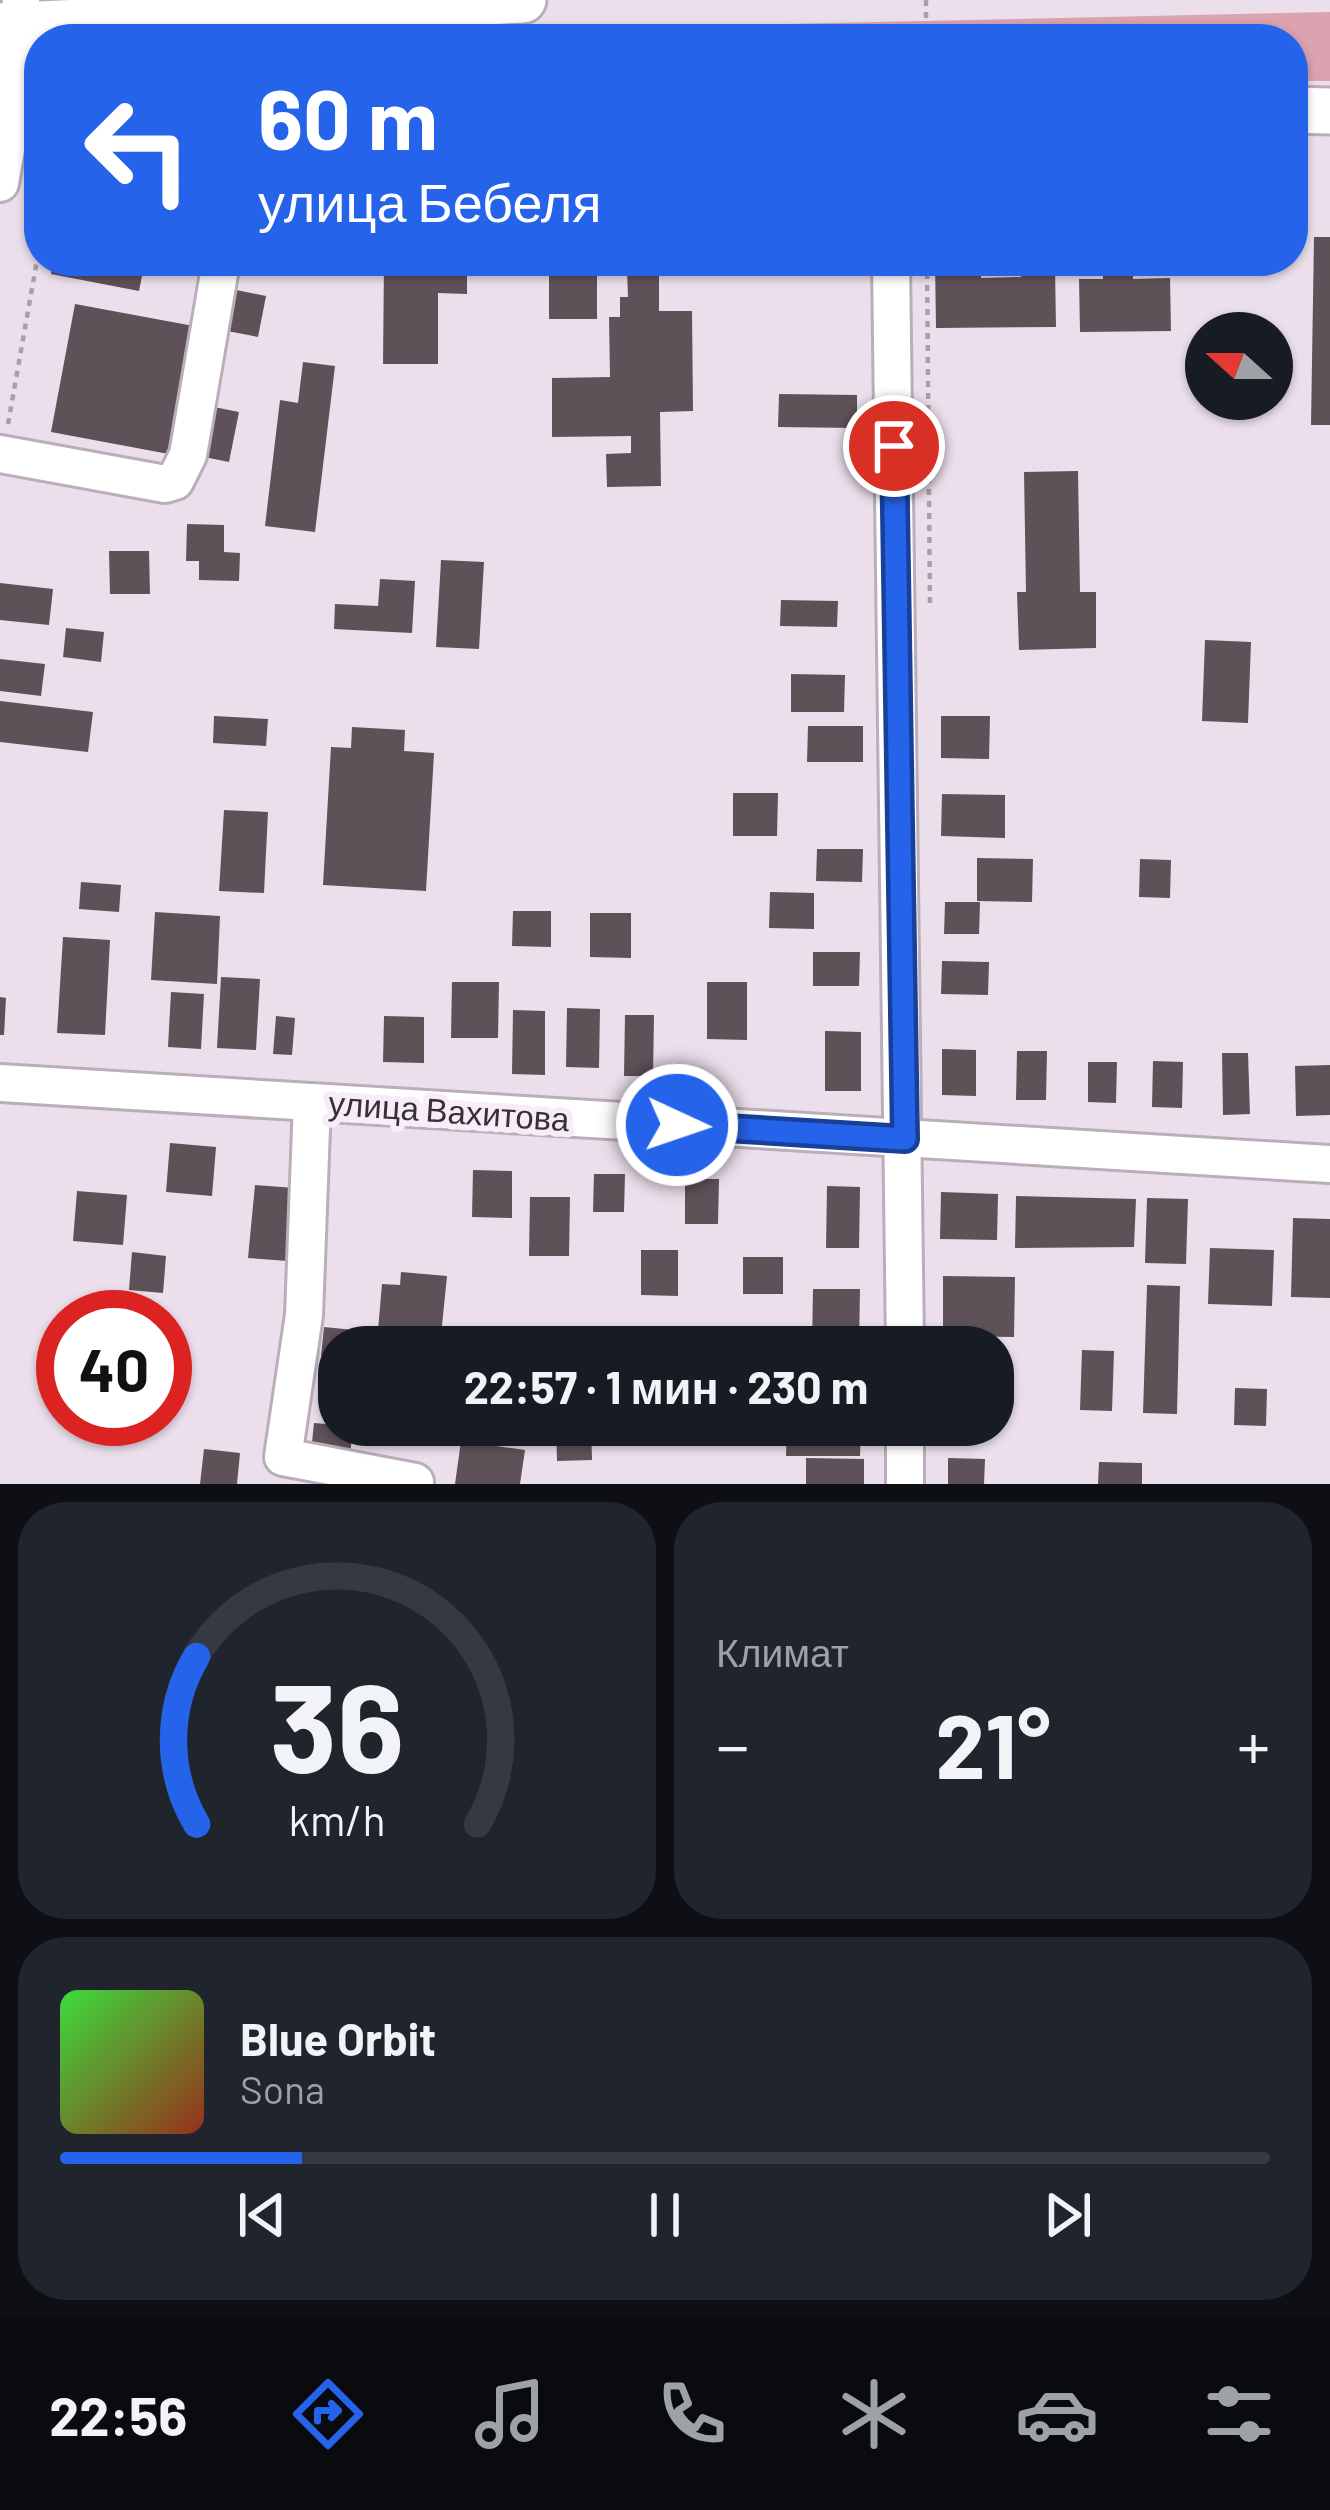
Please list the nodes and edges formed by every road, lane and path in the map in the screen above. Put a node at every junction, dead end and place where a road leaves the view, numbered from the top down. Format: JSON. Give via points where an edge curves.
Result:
{"nodes":[{"id":1,"x":523,"y":0,"type":"edge"},
{"id":2,"x":14,"y":17,"type":"edge"},
{"id":3,"x":18,"y":98,"type":"edge"},
{"id":4,"x":0,"y":183,"type":"edge"},
{"id":5,"x":34,"y":276,"type":"edge"},
{"id":6,"x":219,"y":276,"type":"edge"},
{"id":7,"x":891,"y":276,"type":"edge"},
{"id":8,"x":1,"y":455,"type":"edge"},
{"id":9,"x":0,"y":1083,"type":"edge"},
{"id":10,"x":312,"y":1102,"type":"junction"},
{"id":11,"x":905,"y":1139,"type":"junction"},
{"id":12,"x":1330,"y":1164,"type":"edge"},
{"id":13,"x":905,"y":1326,"type":"edge"},
{"id":14,"x":905,"y":1446,"type":"edge"},
{"id":15,"x":415,"y":1482,"type":"edge"},
{"id":16,"x":904,"y":1484,"type":"edge"}],
"edges":[{"from":1,"to":2,"type":"main road"},
{"from":2,"to":3,"type":"street"},
{"from":3,"to":4,"type":"street"},
{"from":5,"to":8,"type":"path"},
{"from":6,"to":8,"type":"street","via":[[188,455],[175,481]]},
{"from":7,"to":11,"type":"street"},
{"from":9,"to":10,"type":"street","name":"улица Вахитова"},
{"from":10,"to":11,"type":"street","name":"улица Вахитова"},
{"from":10,"to":15,"type":"street","via":[[306,1295],[283,1457]]},
{"from":11,"to":12,"type":"street","name":"улица Вахитова"},
{"from":11,"to":13,"type":"street"},
{"from":14,"to":16,"type":"street"}]}
